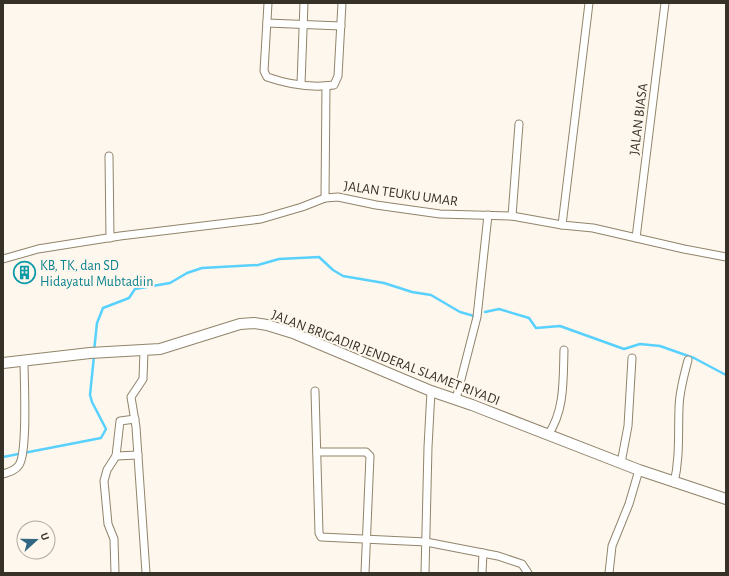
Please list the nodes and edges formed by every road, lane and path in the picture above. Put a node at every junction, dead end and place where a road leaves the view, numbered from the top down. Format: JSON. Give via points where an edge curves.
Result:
{"nodes":[{"id":1,"x":268,"y":3,"type":"edge"},
{"id":2,"x":304,"y":3,"type":"edge"},
{"id":3,"x":342,"y":3,"type":"edge"},
{"id":4,"x":589,"y":3,"type":"edge"},
{"id":5,"x":665,"y":3,"type":"edge"},
{"id":6,"x":267,"y":23,"type":"junction"},
{"id":7,"x":303,"y":25,"type":"junction"},
{"id":8,"x":341,"y":26,"type":"junction"},
{"id":9,"x":301,"y":84,"type":"junction"},
{"id":10,"x":326,"y":86,"type":"junction"},
{"id":11,"x":519,"y":124,"type":"dead end"},
{"id":12,"x":110,"y":156,"type":"dead end"},
{"id":13,"x":325,"y":198,"type":"junction"},
{"id":14,"x":488,"y":215,"type":"junction"},
{"id":15,"x":512,"y":216,"type":"junction"},
{"id":16,"x":562,"y":225,"type":"junction"},
{"id":17,"x":110,"y":238,"type":"junction"},
{"id":18,"x":636,"y":238,"type":"junction"},
{"id":19,"x":726,"y":257,"type":"edge"},
{"id":20,"x":3,"y":259,"type":"edge"},
{"id":21,"x":564,"y":350,"type":"dead end"},
{"id":22,"x":144,"y":351,"type":"junction"},
{"id":23,"x":632,"y":358,"type":"dead end"},
{"id":24,"x":688,"y":360,"type":"dead end"},
{"id":25,"x":24,"y":361,"type":"junction"},
{"id":26,"x":3,"y":363,"type":"edge"},
{"id":27,"x":315,"y":391,"type":"dead end"},
{"id":28,"x":431,"y":391,"type":"junction"},
{"id":29,"x":456,"y":399,"type":"junction"},
{"id":30,"x":135,"y":420,"type":"junction"},
{"id":31,"x":548,"y":435,"type":"junction"},
{"id":32,"x":317,"y":452,"type":"junction"},
{"id":33,"x":138,"y":455,"type":"junction"},
{"id":34,"x":116,"y":456,"type":"junction"},
{"id":35,"x":621,"y":463,"type":"junction"},
{"id":36,"x":639,"y":470,"type":"junction"},
{"id":37,"x":3,"y":474,"type":"edge"},
{"id":38,"x":674,"y":483,"type":"junction"},
{"id":39,"x":726,"y":499,"type":"edge"},
{"id":40,"x":365,"y":540,"type":"junction"},
{"id":41,"x":426,"y":542,"type":"junction"},
{"id":42,"x":483,"y":553,"type":"junction"},
{"id":43,"x":115,"y":573,"type":"edge"},
{"id":44,"x":146,"y":573,"type":"edge"},
{"id":45,"x":365,"y":573,"type":"edge"},
{"id":46,"x":425,"y":573,"type":"edge"},
{"id":47,"x":482,"y":573,"type":"edge"},
{"id":48,"x":528,"y":573,"type":"edge"},
{"id":49,"x":609,"y":573,"type":"edge"}],
"edges":[{"from":1,"to":6,"type":"street"},
{"from":2,"to":7,"type":"street"},
{"from":3,"to":8,"type":"street"},
{"from":4,"to":16,"type":"street"},
{"from":5,"to":18,"type":"street","name":"JALAN BIASA"},
{"from":6,"to":7,"type":"street"},
{"from":6,"to":9,"type":"street","via":[[264,71],[267,78]]},
{"from":7,"to":8,"type":"street"},
{"from":7,"to":9,"type":"street"},
{"from":8,"to":10,"type":"street","via":[[338,76],[334,85]]},
{"from":9,"to":10,"type":"street"},
{"from":10,"to":13,"type":"street"},
{"from":11,"to":15,"type":"street"},
{"from":12,"to":17,"type":"street"},
{"from":13,"to":14,"type":"street","name":"JALAN TEUKU UMAR","via":[[347,198],[440,214]]},
{"from":13,"to":17,"type":"street","name":"JALAN TEUKU UMAR","via":[[261,218]]},
{"from":14,"to":15,"type":"street","name":"JALAN TEUKU UMAR"},
{"from":14,"to":29,"type":"street","via":[[477,317]]},
{"from":15,"to":16,"type":"street","name":"JALAN TEUKU UMAR"},
{"from":16,"to":18,"type":"street","name":"JALAN TEUKU UMAR","via":[[593,228]]},
{"from":17,"to":20,"type":"street","name":"JALAN TEUKU UMAR","via":[[38,249]]},
{"from":18,"to":19,"type":"street","name":"JALAN TEUKU UMAR"},
{"from":21,"to":31,"type":"street","via":[[563,396],[556,423]]},
{"from":22,"to":25,"type":"main road","name":"JALAN BRIGADIR JENDERAL SLAMET RIYADI","via":[[90,353]]},
{"from":22,"to":28,"type":"main road","name":"JALAN BRIGADIR JENDERAL SLAMET RIYADI","via":[[168,348],[230,326],[254,323],[293,333]]},
{"from":22,"to":30,"type":"street","via":[[143,379],[131,397]]},
{"from":23,"to":35,"type":"street","via":[[628,426]]},
{"from":24,"to":38,"type":"street","via":[[679,408],[679,464]]},
{"from":25,"to":26,"type":"main road","name":"JALAN BRIGADIR JENDERAL SLAMET RIYADI"},
{"from":25,"to":37,"type":"street","via":[[25,407],[21,461],[15,469]]},
{"from":27,"to":32,"type":"street"},
{"from":28,"to":29,"type":"main road","name":"JALAN BRIGADIR JENDERAL SLAMET RIYADI"},
{"from":28,"to":41,"type":"street"},
{"from":29,"to":31,"type":"main road","name":"JALAN BRIGADIR JENDERAL SLAMET RIYADI"},
{"from":30,"to":33,"type":"street"},
{"from":30,"to":34,"type":"street","via":[[120,421]]},
{"from":31,"to":35,"type":"main road","name":"JALAN BRIGADIR JENDERAL SLAMET RIYADI"},
{"from":32,"to":40,"type":"street","via":[[321,537]]},
{"from":32,"to":40,"type":"street","via":[[368,454]]},
{"from":33,"to":34,"type":"street"},
{"from":33,"to":44,"type":"street"},
{"from":34,"to":43,"type":"street","via":[[107,470],[104,481],[108,524],[114,539]]},
{"from":35,"to":36,"type":"main road","name":"JALAN BRIGADIR JENDERAL SLAMET RIYADI"},
{"from":36,"to":38,"type":"main road","name":"JALAN BRIGADIR JENDERAL SLAMET RIYADI"},
{"from":36,"to":49,"type":"street","via":[[612,546]]},
{"from":38,"to":39,"type":"main road","name":"JALAN BRIGADIR JENDERAL SLAMET RIYADI"},
{"from":40,"to":41,"type":"street"},
{"from":40,"to":45,"type":"street"},
{"from":41,"to":42,"type":"street"},
{"from":41,"to":46,"type":"street"},
{"from":42,"to":47,"type":"street"},
{"from":42,"to":48,"type":"street","via":[[522,564]]}]}
